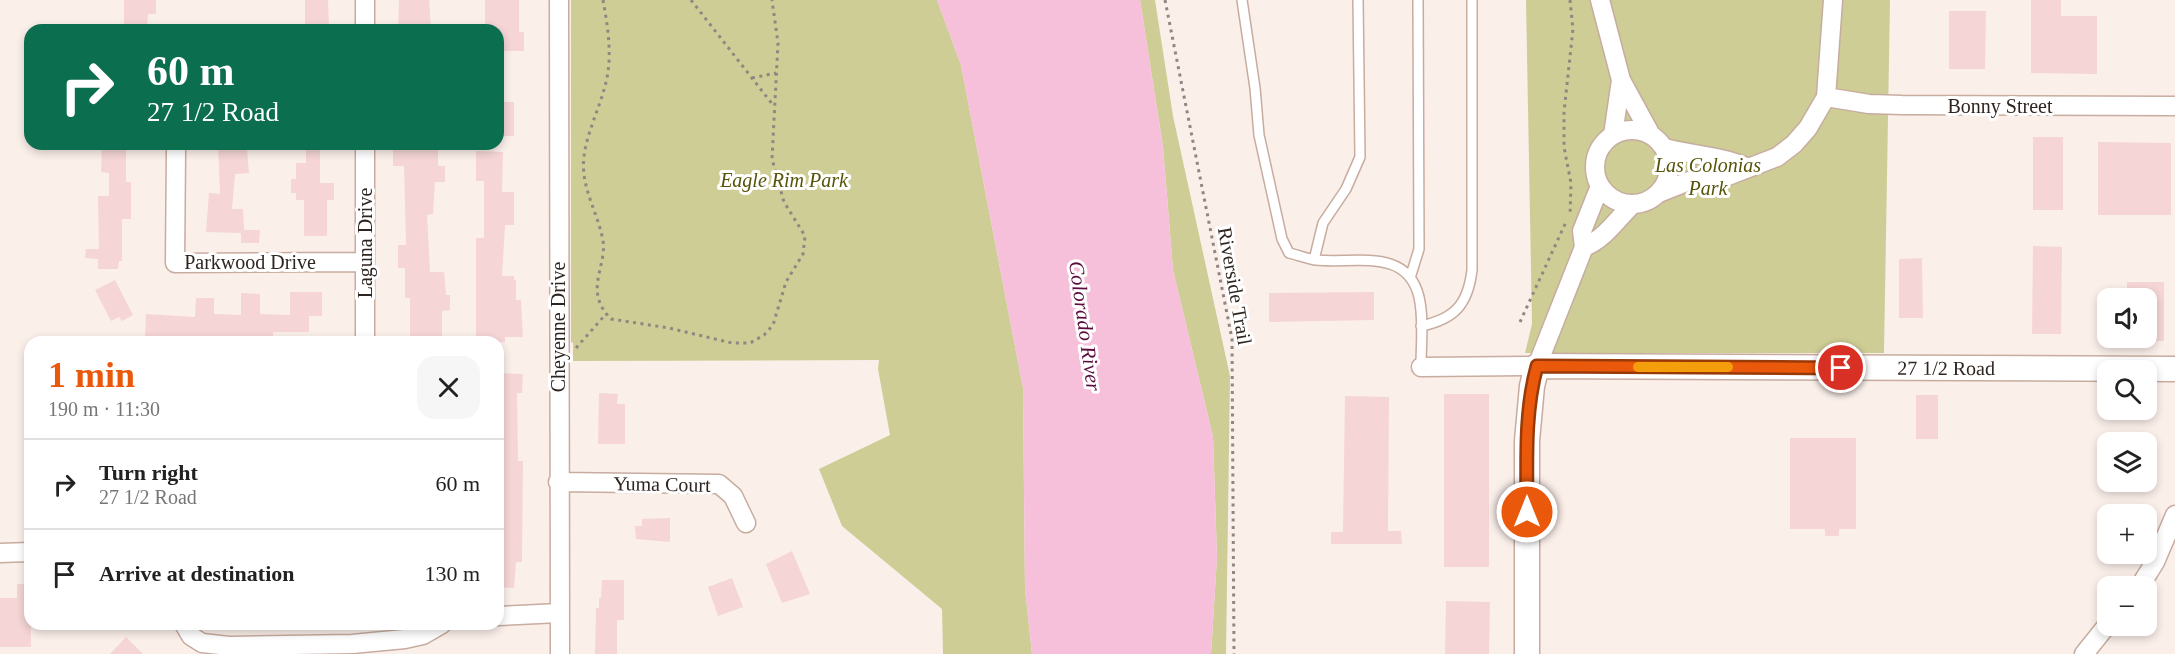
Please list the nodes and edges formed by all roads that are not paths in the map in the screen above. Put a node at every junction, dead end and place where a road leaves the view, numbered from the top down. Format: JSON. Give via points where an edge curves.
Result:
{"nodes":[{"id":1,"x":365,"y":0,"type":"edge"},
{"id":2,"x":559,"y":0,"type":"edge"},
{"id":3,"x":1242,"y":0,"type":"edge"},
{"id":4,"x":1358,"y":0,"type":"edge"},
{"id":5,"x":1418,"y":0,"type":"edge"},
{"id":6,"x":1472,"y":0,"type":"edge"},
{"id":7,"x":1600,"y":0,"type":"edge"},
{"id":8,"x":1833,"y":0,"type":"edge"},
{"id":9,"x":365,"y":24,"type":"edge"},
{"id":10,"x":1621,"y":80,"type":"junction"},
{"id":11,"x":1826,"y":97,"type":"junction"},
{"id":12,"x":2175,"y":106,"type":"edge"},
{"id":13,"x":1613,"y":135,"type":"junction"},
{"id":14,"x":1651,"y":135,"type":"junction"},
{"id":15,"x":1664,"y":148,"type":"junction"},
{"id":16,"x":177,"y":150,"type":"dead end"},
{"id":17,"x":365,"y":150,"type":"edge"},
{"id":18,"x":1746,"y":167,"type":"junction"},
{"id":19,"x":1600,"y":186,"type":"junction"},
{"id":20,"x":1659,"y":193,"type":"junction"},
{"id":21,"x":1633,"y":204,"type":"junction"},
{"id":22,"x":1584,"y":247,"type":"junction"},
{"id":23,"x":1314,"y":260,"type":"junction"},
{"id":24,"x":365,"y":262,"type":"junction"},
{"id":25,"x":1411,"y":275,"type":"junction"},
{"id":26,"x":1421,"y":326,"type":"junction"},
{"id":27,"x":365,"y":336,"type":"edge"},
{"id":28,"x":1537,"y":366,"type":"junction"},
{"id":29,"x":1421,"y":367,"type":"joint"},
{"id":30,"x":2175,"y":369,"type":"edge"},
{"id":31,"x":558,"y":482,"type":"junction"},
{"id":32,"x":2175,"y":515,"type":"edge"},
{"id":33,"x":746,"y":523,"type":"dead end"},
{"id":34,"x":24,"y":552,"type":"edge"},
{"id":35,"x":0,"y":553,"type":"edge"},
{"id":36,"x":2147,"y":576,"type":"edge"},
{"id":37,"x":559,"y":613,"type":"junction"},
{"id":38,"x":504,"y":616,"type":"edge"},
{"id":39,"x":187,"y":630,"type":"edge"},
{"id":40,"x":432,"y":630,"type":"edge"},
{"id":41,"x":2098,"y":636,"type":"edge"},
{"id":42,"x":560,"y":654,"type":"edge"},
{"id":43,"x":1527,"y":654,"type":"edge"},
{"id":44,"x":2084,"y":654,"type":"edge"}],
"edges":[{"from":1,"to":9,"type":"street"},
{"from":2,"to":31,"type":"street","name":"Cheyenne Drive"},
{"from":3,"to":23,"type":"lane","via":[[1259,135],[1282,239],[1289,253]]},
{"from":4,"to":23,"type":"lane","via":[[1360,157],[1346,189],[1323,223]]},
{"from":5,"to":25,"type":"lane","via":[[1419,249]]},
{"from":6,"to":26,"type":"lane","via":[[1469,293],[1456,310],[1439,322]]},
{"from":7,"to":10,"type":"street"},
{"from":8,"to":11,"type":"street"},
{"from":10,"to":13,"type":"street"},
{"from":10,"to":14,"type":"street"},
{"from":11,"to":12,"type":"street","name":"Bonny Street","via":[[1902,105]]},
{"from":11,"to":18,"type":"street","via":[[1794,144],[1777,157]]},
{"from":13,"to":14,"type":"street","via":[[1632,130]]},
{"from":13,"to":19,"type":"street","via":[[1596,158]]},
{"from":14,"to":15,"type":"street"},
{"from":15,"to":18,"type":"street","via":[[1726,158]]},
{"from":15,"to":20,"type":"street","via":[[1669,167]]},
{"from":16,"to":24,"type":"street","name":"Parkwood Drive","via":[[175,263]]},
{"from":17,"to":24,"type":"street","name":"Laguna Drive"},
{"from":18,"to":20,"type":"street","via":[[1725,177],[1699,177]]},
{"from":19,"to":21,"type":"street","via":[[1614,199]]},
{"from":19,"to":22,"type":"street","via":[[1582,231]]},
{"from":20,"to":21,"type":"street"},
{"from":21,"to":22,"type":"street","via":[[1598,242]]},
{"from":22,"to":28,"type":"street"},
{"from":23,"to":25,"type":"lane","via":[[1378,261],[1397,265]]},
{"from":24,"to":27,"type":"street","name":"Laguna Drive"},
{"from":25,"to":26,"type":"lane","via":[[1419,297]]},
{"from":26,"to":29,"type":"lane"},
{"from":28,"to":29,"type":"street"},
{"from":28,"to":30,"type":"street","name":"27 1/2 Road"},
{"from":28,"to":43,"type":"street","via":[[1527,441]]},
{"from":31,"to":33,"type":"street","name":"Yuma Court","via":[[719,484],[733,496]]},
{"from":31,"to":37,"type":"street","name":"Cheyenne Drive"},
{"from":32,"to":36,"type":"street"},
{"from":34,"to":35,"type":"street"},
{"from":37,"to":38,"type":"street"},
{"from":37,"to":42,"type":"street","name":"Cheyenne Drive"},
{"from":39,"to":40,"type":"street","via":[[202,643],[229,646],[352,644],[405,639]]},
{"from":41,"to":44,"type":"street"}]}
